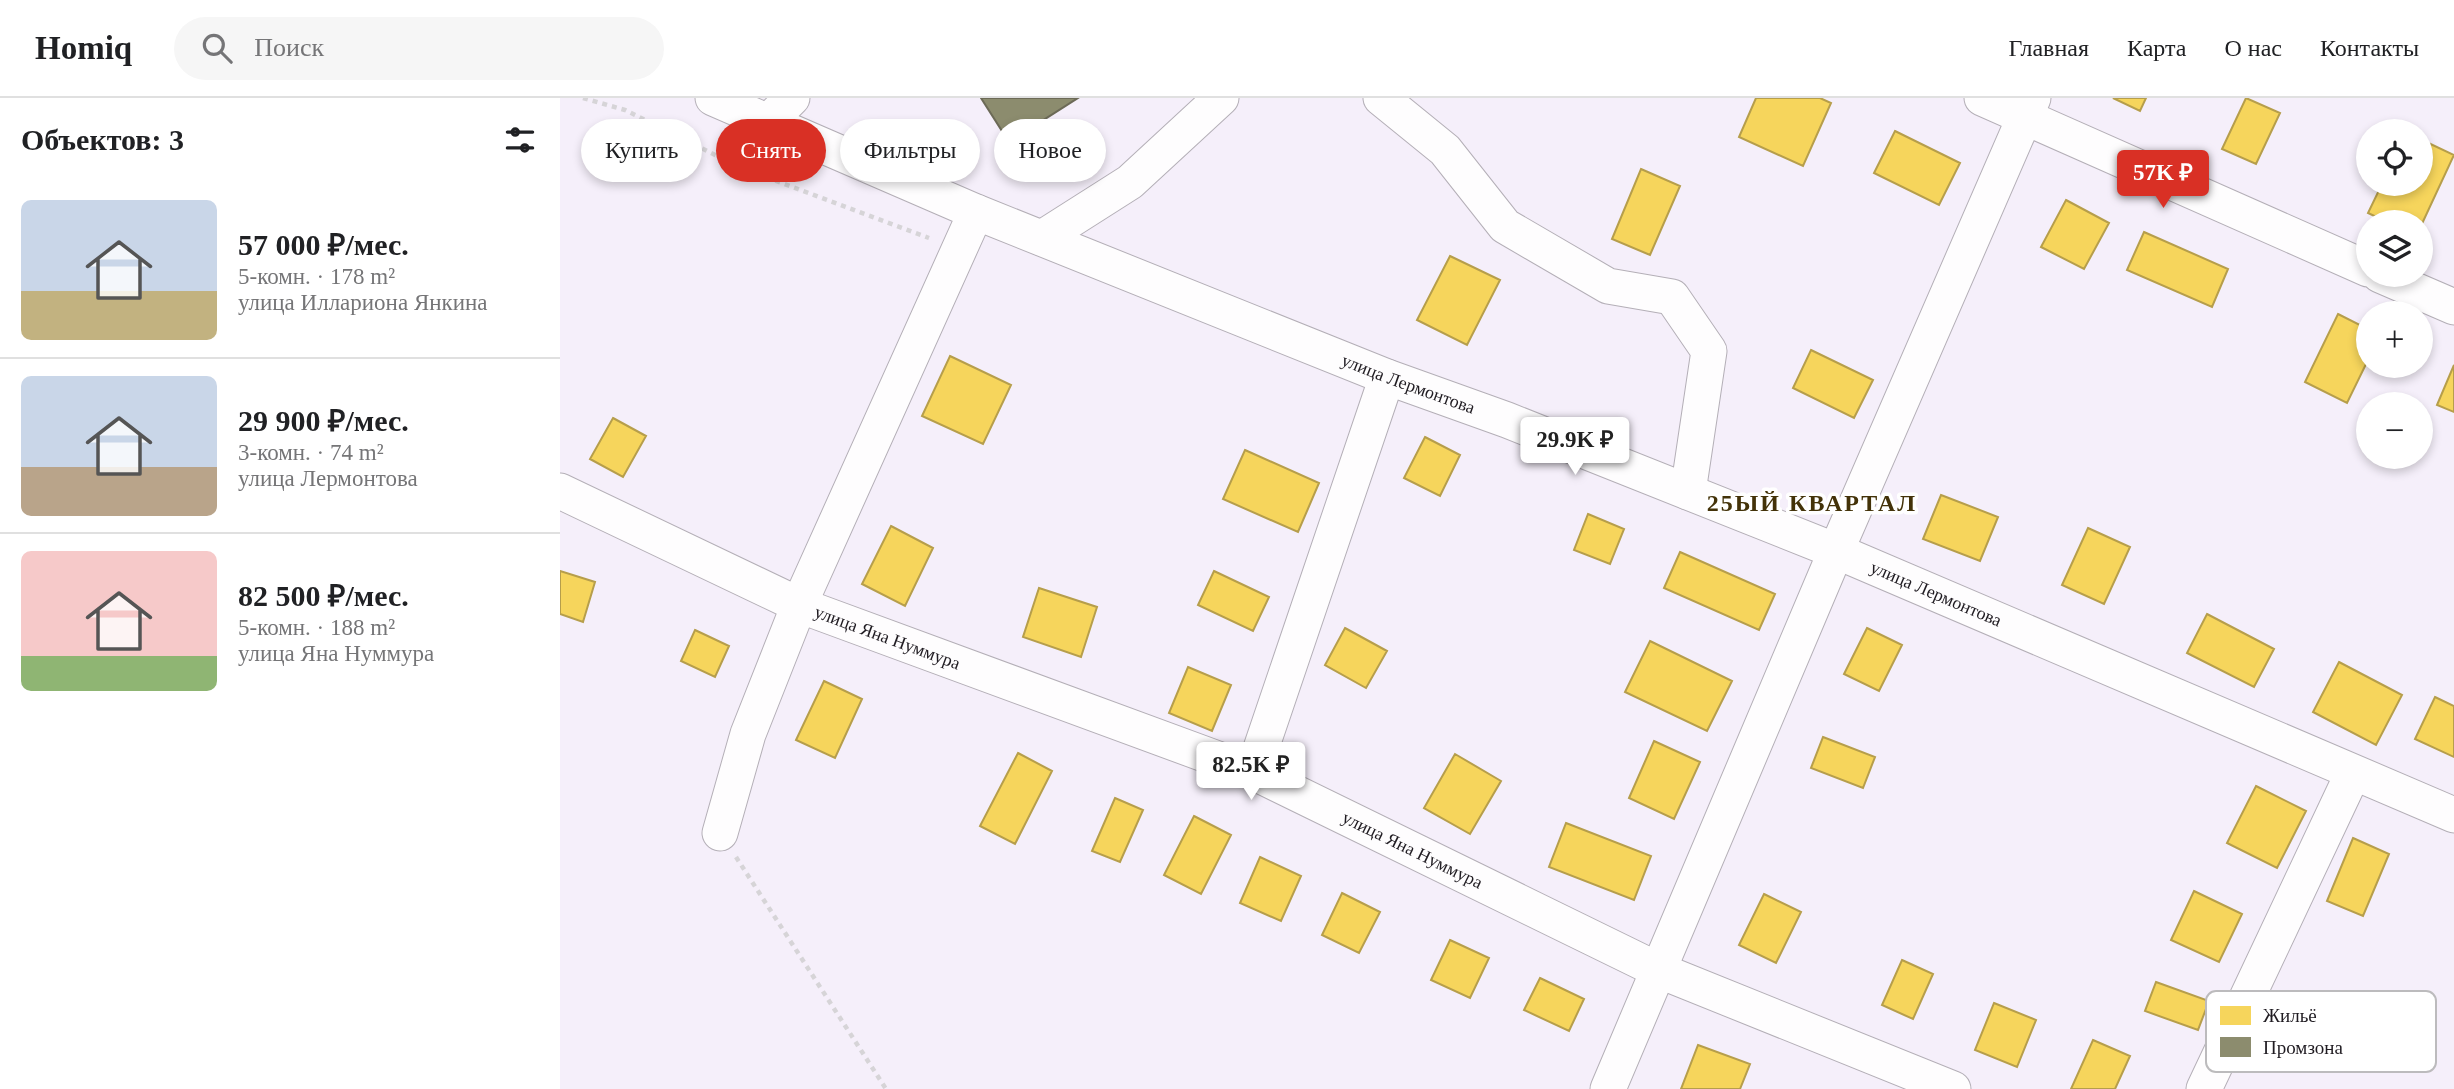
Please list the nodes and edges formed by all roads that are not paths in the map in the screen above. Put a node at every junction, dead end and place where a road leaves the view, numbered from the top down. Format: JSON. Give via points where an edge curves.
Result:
{"nodes":[{"id":1,"x":713,"y":98,"type":"edge"},
{"id":2,"x":1221,"y":98,"type":"edge"},
{"id":3,"x":1381,"y":98,"type":"edge"},
{"id":4,"x":1982,"y":98,"type":"edge"},
{"id":5,"x":2029,"y":108,"type":"edge"},
{"id":6,"x":780,"y":109,"type":"edge"},
{"id":7,"x":976,"y":212,"type":"junction"},
{"id":8,"x":1042,"y":238,"type":"junction"},
{"id":9,"x":2356,"y":263,"type":"edge"},
{"id":10,"x":2408,"y":287,"type":"edge"},
{"id":11,"x":2454,"y":307,"type":"edge"},
{"id":12,"x":1387,"y":377,"type":"junction"},
{"id":13,"x":560,"y":491,"type":"edge"},
{"id":14,"x":1688,"y":492,"type":"junction"},
{"id":15,"x":1836,"y":551,"type":"junction"},
{"id":16,"x":799,"y":605,"type":"junction"},
{"id":17,"x":1252,"y":772,"type":"junction"},
{"id":18,"x":2353,"y":773,"type":"junction"},
{"id":19,"x":2454,"y":815,"type":"edge"},
{"id":20,"x":720,"y":833,"type":"road end"},
{"id":21,"x":1658,"y":970,"type":"junction"},
{"id":22,"x":2250,"y":991,"type":"edge"},
{"id":23,"x":2212,"y":1072,"type":"edge"},
{"id":24,"x":1608,"y":1089,"type":"edge"},
{"id":25,"x":1952,"y":1089,"type":"edge"},
{"id":26,"x":2204,"y":1089,"type":"edge"}],
"edges":[{"from":1,"to":6,"type":"street","name":"улица Лермонтова"},
{"from":2,"to":8,"type":"street","via":[[1130,182]]},
{"from":3,"to":14,"type":"street","via":[[1445,150],[1505,226],[1608,286],[1672,297],[1709,351]]},
{"from":4,"to":5,"type":"street"},
{"from":5,"to":9,"type":"street"},
{"from":5,"to":15,"type":"street"},
{"from":6,"to":7,"type":"street","name":"улица Лермонтова"},
{"from":7,"to":8,"type":"street","name":"улица Лермонтова"},
{"from":7,"to":16,"type":"street"},
{"from":8,"to":12,"type":"street","name":"улица Лермонтова"},
{"from":10,"to":11,"type":"street"},
{"from":12,"to":14,"type":"street","name":"улица Лермонтова"},
{"from":12,"to":17,"type":"street"},
{"from":13,"to":16,"type":"street","name":"улица Яна Нуммура"},
{"from":14,"to":15,"type":"street","name":"улица Лермонтова"},
{"from":15,"to":18,"type":"street","name":"улица Лермонтова"},
{"from":15,"to":21,"type":"street"},
{"from":16,"to":17,"type":"street","name":"улица Яна Нуммура"},
{"from":16,"to":20,"type":"street","via":[[748,734]]},
{"from":17,"to":21,"type":"street","name":"улица Яна Нуммура"},
{"from":18,"to":19,"type":"street","name":"улица Лермонтова"},
{"from":18,"to":22,"type":"street"},
{"from":21,"to":24,"type":"street"},
{"from":21,"to":25,"type":"street","name":"улица Яна Нуммура"},
{"from":23,"to":26,"type":"street"}]}
